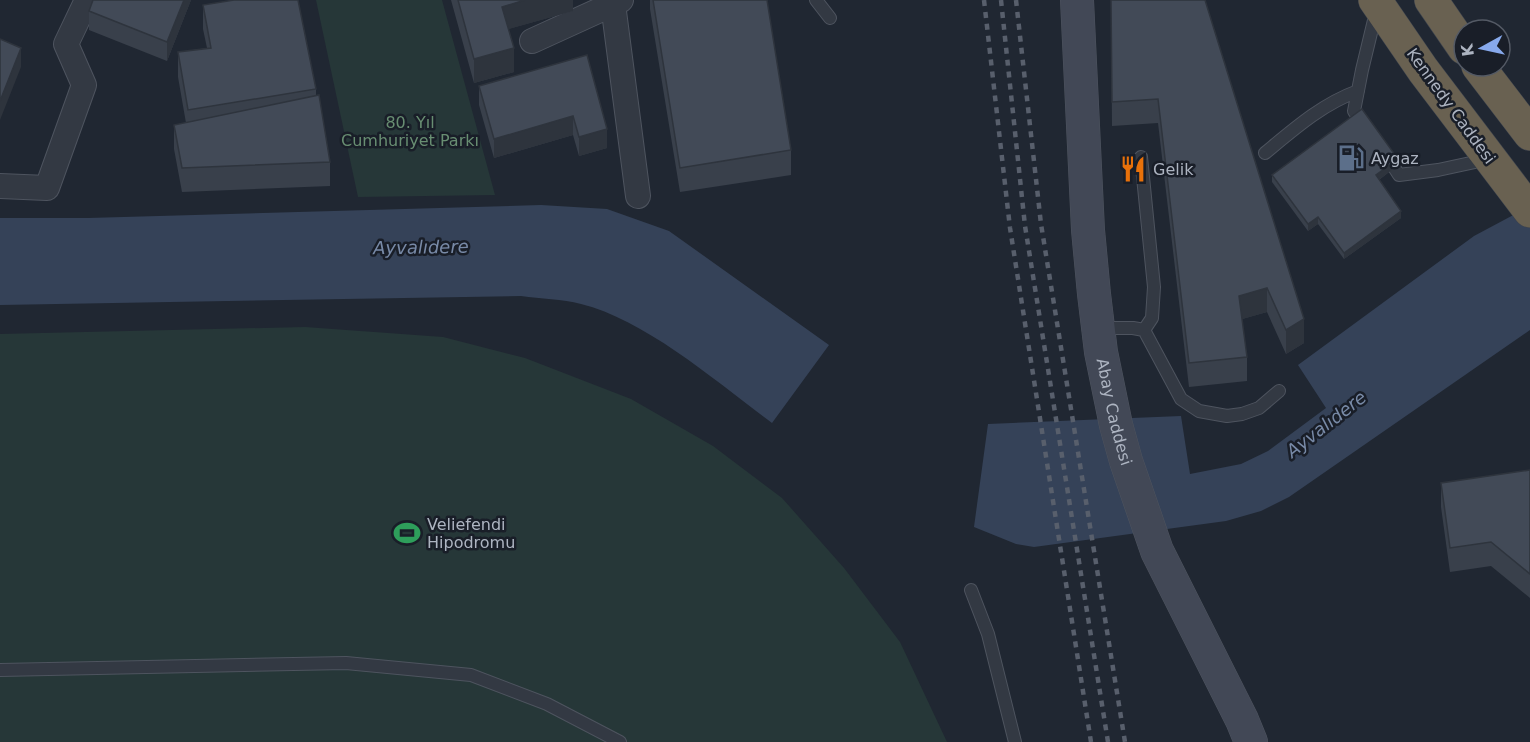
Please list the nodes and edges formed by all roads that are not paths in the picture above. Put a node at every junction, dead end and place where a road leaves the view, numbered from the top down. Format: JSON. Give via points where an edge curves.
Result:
{"nodes":[{"id":1,"x":87,"y":0,"type":"edge"},
{"id":2,"x":816,"y":0,"type":"edge"},
{"id":3,"x":1077,"y":0,"type":"edge"},
{"id":4,"x":1085,"y":0,"type":"edge"},
{"id":5,"x":1431,"y":0,"type":"edge"},
{"id":6,"x":617,"y":2,"type":"edge"},
{"id":7,"x":1376,"y":2,"type":"edge"},
{"id":8,"x":830,"y":18,"type":"dead end"},
{"id":9,"x":1452,"y":31,"type":"edge"},
{"id":10,"x":532,"y":41,"type":"dead end"},
{"id":11,"x":1080,"y":56,"type":"junction"},
{"id":12,"x":1487,"y":78,"type":"edge"},
{"id":13,"x":1358,"y":91,"type":"junction"},
{"id":14,"x":1530,"y":134,"type":"edge"},
{"id":15,"x":1264,"y":153,"type":"dead end"},
{"id":16,"x":1141,"y":157,"type":"dead end"},
{"id":17,"x":1490,"y":159,"type":"junction"},
{"id":18,"x":0,"y":186,"type":"edge"},
{"id":19,"x":638,"y":196,"type":"dead end"},
{"id":20,"x":1529,"y":209,"type":"edge"},
{"id":21,"x":1098,"y":328,"type":"junction"},
{"id":22,"x":1144,"y":330,"type":"junction"},
{"id":23,"x":1279,"y":391,"type":"dead end"},
{"id":24,"x":971,"y":590,"type":"dead end"},
{"id":25,"x":0,"y":670,"type":"edge"},
{"id":26,"x":620,"y":742,"type":"edge"},
{"id":27,"x":1015,"y":742,"type":"edge"},
{"id":28,"x":1251,"y":742,"type":"edge"}],
"edges":[{"from":1,"to":18,"type":"street","via":[[66,44],[84,84],[47,188]]},
{"from":2,"to":8,"type":"lane"},
{"from":3,"to":11,"type":"main road"},
{"from":4,"to":11,"type":"main road"},
{"from":5,"to":9,"type":"highway"},
{"from":6,"to":10,"type":"street"},
{"from":6,"to":19,"type":"street"},
{"from":7,"to":13,"type":"lane"},
{"from":7,"to":17,"type":"highway","name":"Kennedy Caddesi"},
{"from":11,"to":21,"type":"main road","name":"Abay Caddesi","via":[[1088,230]]},
{"from":12,"to":14,"type":"highway"},
{"from":13,"to":15,"type":"lane","via":[[1317,111]]},
{"from":13,"to":17,"type":"lane","via":[[1354,111],[1399,175]]},
{"from":16,"to":22,"type":"lane","via":[[1154,287],[1152,318]]},
{"from":17,"to":20,"type":"highway","name":"Kennedy Caddesi"},
{"from":21,"to":22,"type":"lane"},
{"from":21,"to":28,"type":"main road","name":"Abay Caddesi","via":[[1116,425],[1157,551]]},
{"from":22,"to":23,"type":"lane","via":[[1181,399],[1199,411],[1227,416],[1242,414],[1258,408]]},
{"from":24,"to":27,"type":"lane","via":[[988,634]]},
{"from":25,"to":26,"type":"lane","via":[[345,663],[471,675],[547,704]]}]}
